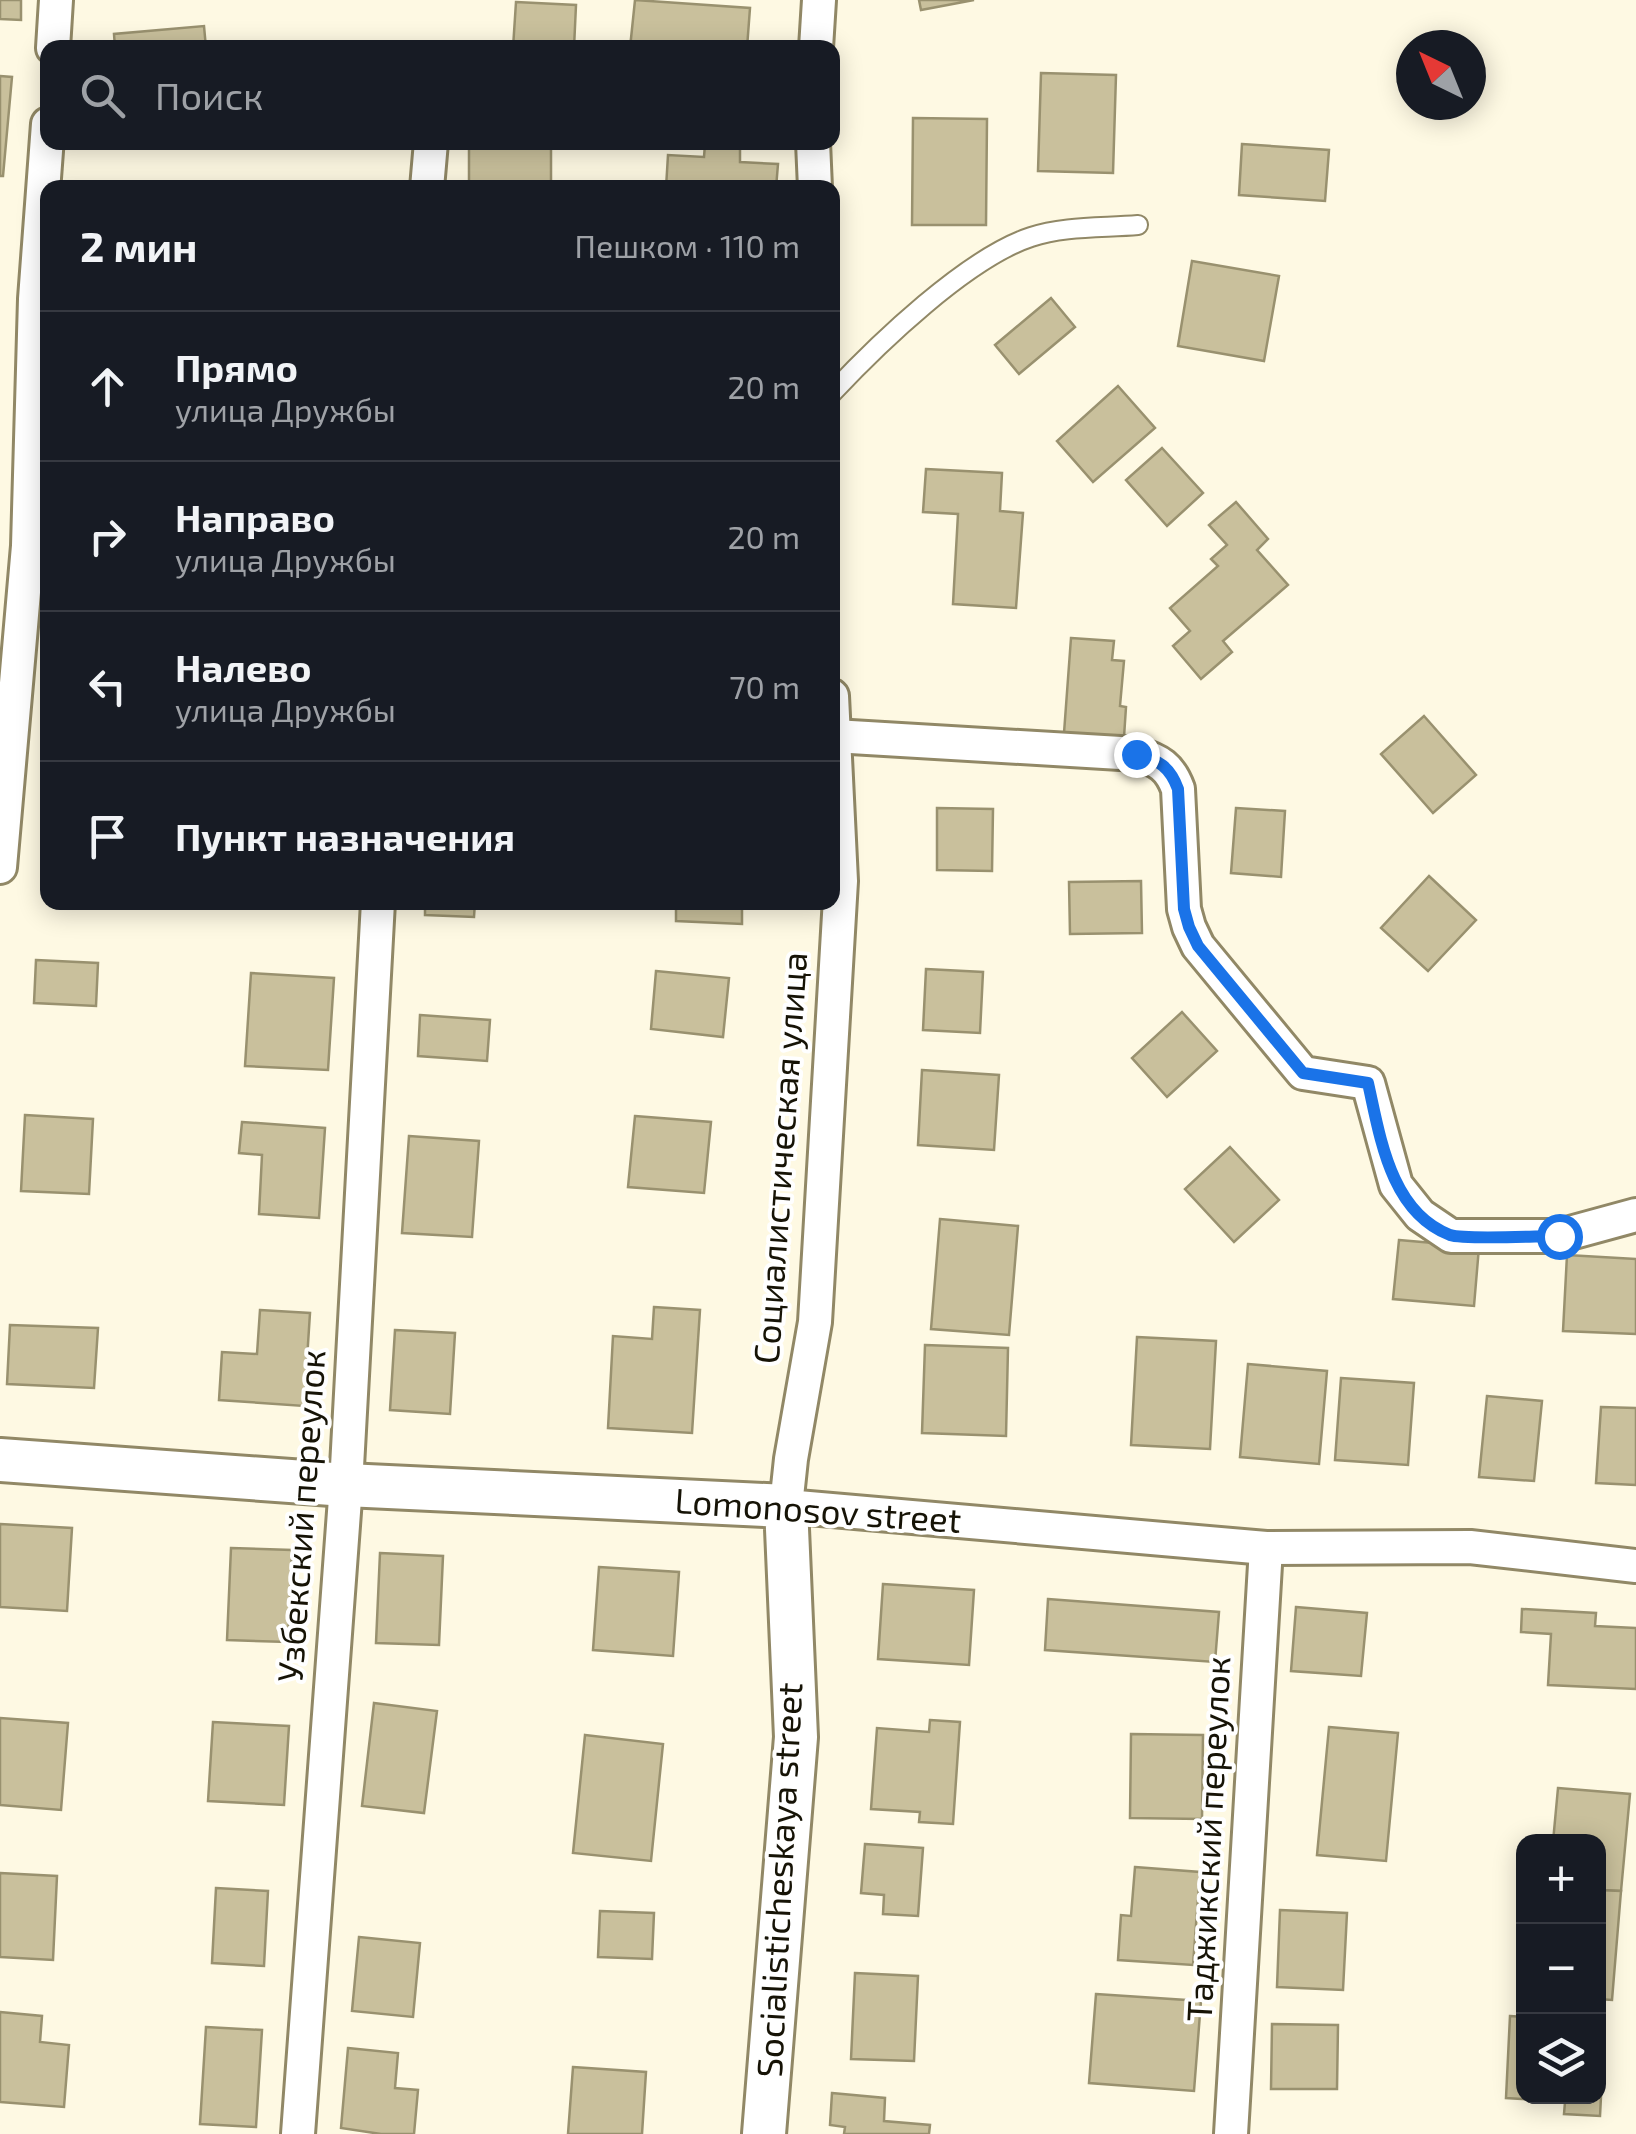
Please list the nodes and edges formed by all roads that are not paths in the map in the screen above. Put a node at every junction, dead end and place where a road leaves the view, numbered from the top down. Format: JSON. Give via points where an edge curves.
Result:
{"nodes":[{"id":1,"x":56,"y":0,"type":"edge"},
{"id":2,"x":820,"y":0,"type":"edge"},
{"id":3,"x":54,"y":40,"type":"edge"},
{"id":4,"x":817,"y":40,"type":"edge"},
{"id":5,"x":46,"y":150,"type":"edge"},
{"id":6,"x":430,"y":150,"type":"edge"},
{"id":7,"x":813,"y":150,"type":"edge"},
{"id":8,"x":44,"y":180,"type":"edge"},
{"id":9,"x":428,"y":180,"type":"edge"},
{"id":10,"x":815,"y":180,"type":"edge"},
{"id":11,"x":1138,"y":226,"type":"dead end"},
{"id":12,"x":40,"y":232,"type":"edge"},
{"id":13,"x":840,"y":385,"type":"edge"},
{"id":14,"x":25,"y":546,"type":"edge"},
{"id":15,"x":840,"y":736,"type":"edge"},
{"id":16,"x":840,"y":845,"type":"edge"},
{"id":17,"x":0,"y":868,"type":"edge"},
{"id":18,"x":378,"y":910,"type":"edge"},
{"id":19,"x":1636,"y":1215,"type":"edge"},
{"id":20,"x":0,"y":1460,"type":"edge"},
{"id":21,"x":346,"y":1484,"type":"junction"},
{"id":22,"x":786,"y":1506,"type":"junction"},
{"id":23,"x":1266,"y":1548,"type":"junction"},
{"id":24,"x":1636,"y":1566,"type":"edge"},
{"id":25,"x":298,"y":2134,"type":"edge"},
{"id":26,"x":764,"y":2134,"type":"edge"},
{"id":27,"x":1231,"y":2134,"type":"edge"}],
"edges":[{"from":1,"to":3,"type":"street"},
{"from":2,"to":4,"type":"street"},
{"from":5,"to":8,"type":"street"},
{"from":6,"to":9,"type":"street"},
{"from":7,"to":10,"type":"street"},
{"from":11,"to":13,"type":"lane","via":[[1031,236],[997,252],[936,297]]},
{"from":12,"to":14,"type":"street"},
{"from":14,"to":17,"type":"street"},
{"from":15,"to":19,"type":"street","via":[[1155,759],[1172,772],[1178,789],[1184,909],[1198,946],[1303,1073],[1368,1083],[1396,1185],[1420,1215],[1451,1236],[1559,1236]]},
{"from":16,"to":22,"type":"street","name":"Социалистическая улица","via":[[815,1322]]},
{"from":18,"to":21,"type":"street","name":"Узбекский переулок"},
{"from":20,"to":21,"type":"street","name":"Lomonosov street"},
{"from":21,"to":22,"type":"street","name":"Lomonosov street"},
{"from":21,"to":25,"type":"street","name":"Узбекский переулок"},
{"from":22,"to":23,"type":"street","name":"Lomonosov street"},
{"from":22,"to":26,"type":"street","name":"Socialisticheskaya street","via":[[796,1737]]},
{"from":23,"to":24,"type":"street","name":"Lomonosov street","via":[[1470,1547]]},
{"from":23,"to":27,"type":"street","name":"Таджикский переулок"}]}
